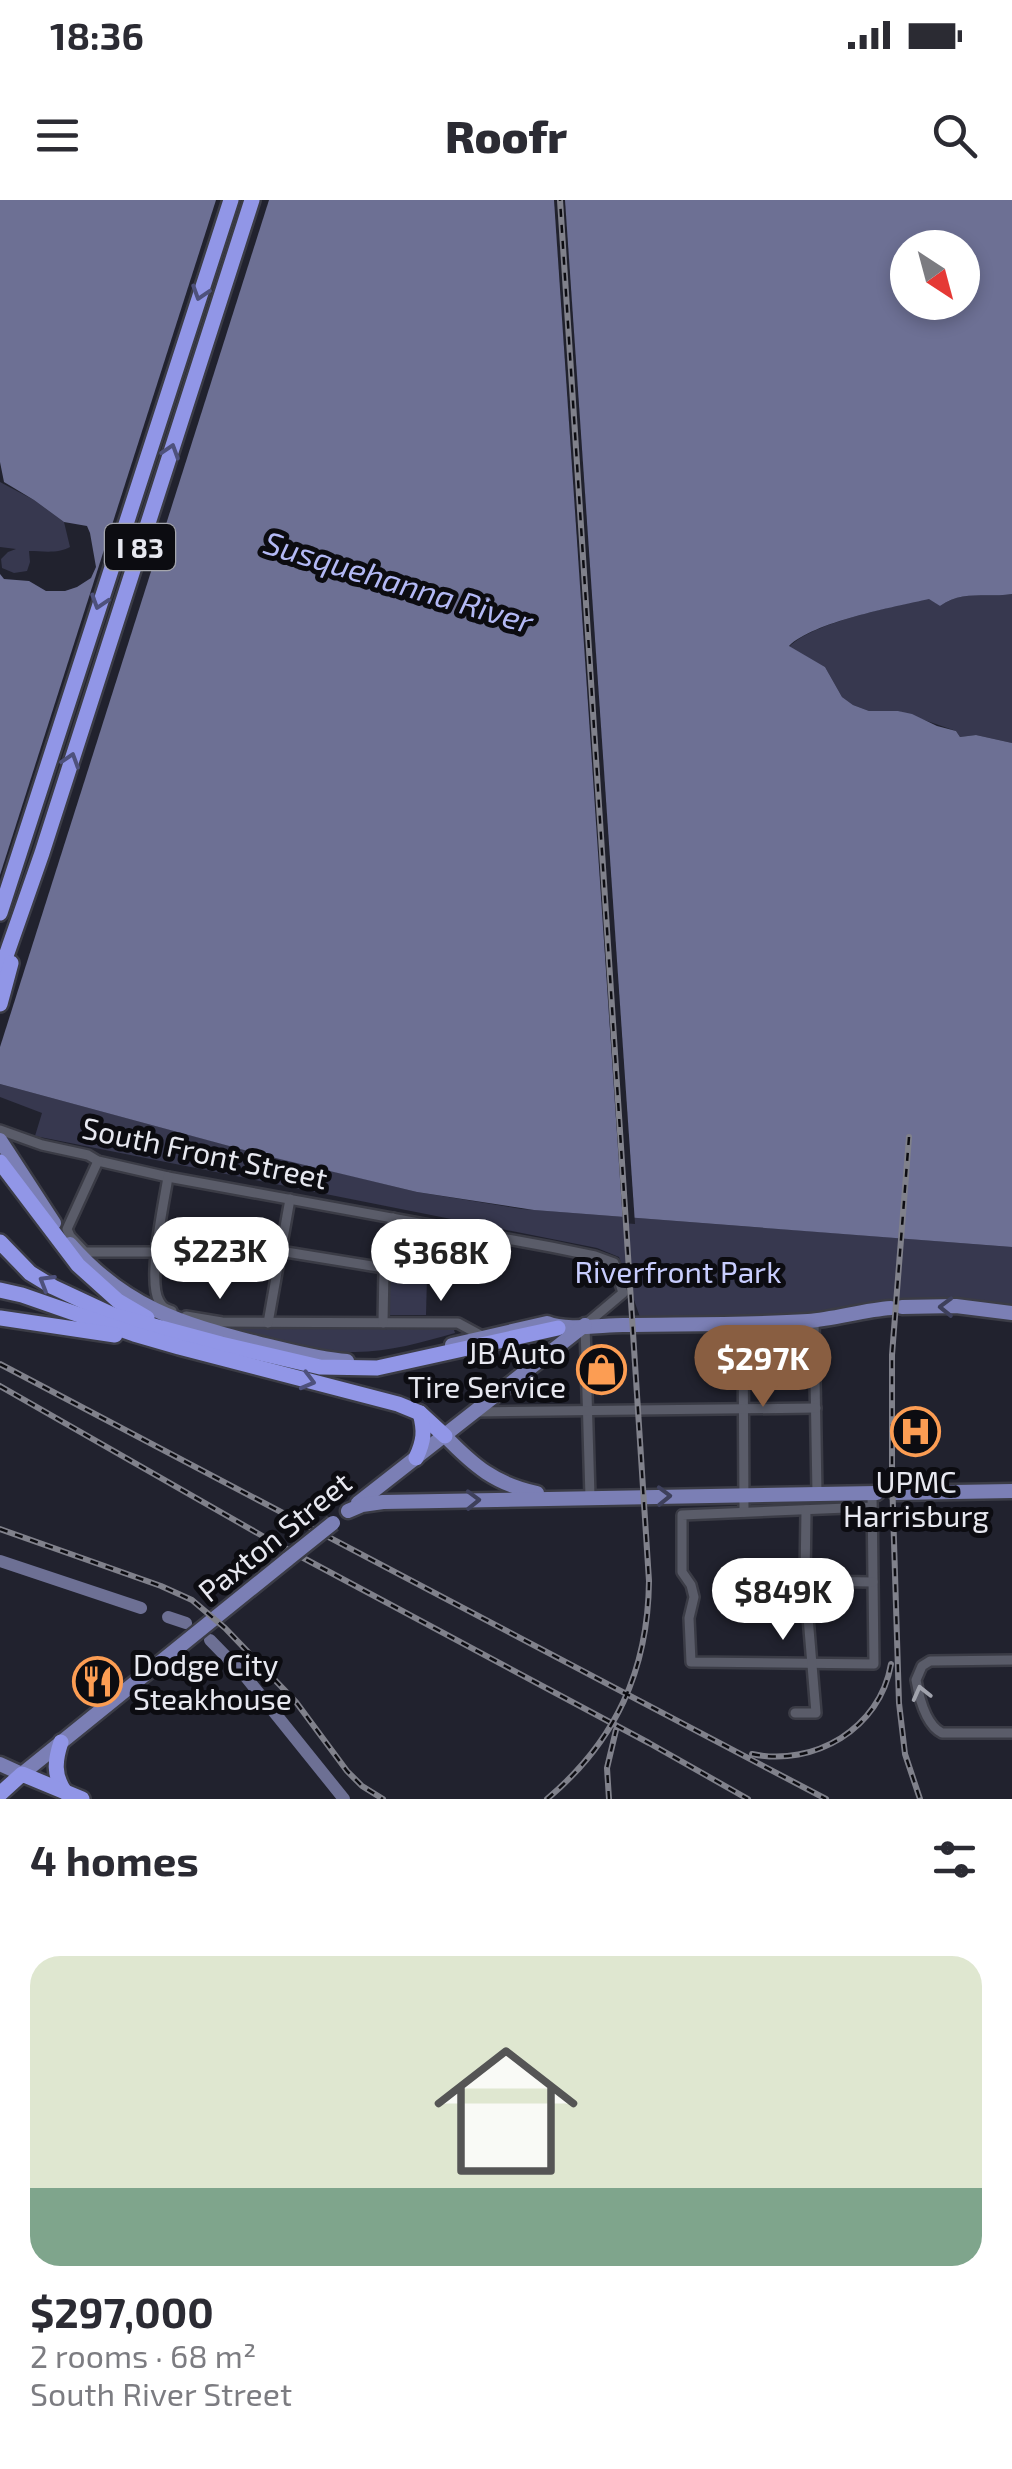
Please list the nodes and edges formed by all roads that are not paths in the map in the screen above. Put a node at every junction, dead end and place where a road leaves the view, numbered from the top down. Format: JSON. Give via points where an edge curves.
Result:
{"nodes":[{"id":1,"x":231,"y":200,"type":"edge"},
{"id":2,"x":252,"y":200,"type":"edge"},
{"id":3,"x":44,"y":772,"type":"junction"},
{"id":4,"x":42,"y":853,"type":"junction"},
{"id":5,"x":0,"y":878,"type":"edge"},
{"id":6,"x":0,"y":913,"type":"edge"},
{"id":7,"x":0,"y":974,"type":"edge"},
{"id":8,"x":0,"y":1004,"type":"edge"},
{"id":9,"x":0,"y":1130,"type":"edge"},
{"id":10,"x":0,"y":1140,"type":"edge"},
{"id":11,"x":98,"y":1161,"type":"junction"},
{"id":12,"x":0,"y":1162,"type":"edge"},
{"id":13,"x":168,"y":1177,"type":"junction"},
{"id":14,"x":290,"y":1199,"type":"junction"},
{"id":15,"x":393,"y":1218,"type":"junction"},
{"id":16,"x":0,"y":1242,"type":"edge"},
{"id":17,"x":157,"y":1252,"type":"junction"},
{"id":18,"x":279,"y":1253,"type":"junction"},
{"id":19,"x":384,"y":1268,"type":"junction"},
{"id":20,"x":0,"y":1290,"type":"edge"},
{"id":21,"x":1012,"y":1314,"type":"edge"},
{"id":22,"x":0,"y":1318,"type":"edge"},
{"id":23,"x":814,"y":1320,"type":"junction"},
{"id":24,"x":268,"y":1323,"type":"junction"},
{"id":25,"x":384,"y":1324,"type":"junction"},
{"id":26,"x":585,"y":1325,"type":"junction"},
{"id":27,"x":743,"y":1325,"type":"junction"},
{"id":28,"x":558,"y":1328,"type":"junction"},
{"id":29,"x":169,"y":1329,"type":"junction"},
{"id":30,"x":482,"y":1336,"type":"junction"},
{"id":31,"x":179,"y":1348,"type":"junction"},
{"id":32,"x":816,"y":1408,"type":"junction"},
{"id":33,"x":744,"y":1410,"type":"junction"},
{"id":34,"x":475,"y":1412,"type":"junction"},
{"id":35,"x":588,"y":1412,"type":"junction"},
{"id":36,"x":420,"y":1413,"type":"junction"},
{"id":37,"x":445,"y":1436,"type":"junction"},
{"id":38,"x":416,"y":1458,"type":"junction"},
{"id":39,"x":400,"y":1470,"type":"junction"},
{"id":40,"x":1012,"y":1491,"type":"edge"},
{"id":41,"x":896,"y":1493,"type":"dead end"},
{"id":42,"x":817,"y":1494,"type":"junction"},
{"id":43,"x":744,"y":1495,"type":"junction"},
{"id":44,"x":567,"y":1498,"type":"junction"},
{"id":45,"x":590,"y":1498,"type":"junction"},
{"id":46,"x":873,"y":1498,"type":"junction"},
{"id":47,"x":410,"y":1502,"type":"junction"},
{"id":48,"x":348,"y":1510,"type":"junction"},
{"id":49,"x":806,"y":1510,"type":"junction"},
{"id":50,"x":744,"y":1512,"type":"junction"},
{"id":51,"x":806,"y":1580,"type":"junction"},
{"id":52,"x":872,"y":1582,"type":"junction"},
{"id":53,"x":1012,"y":1660,"type":"edge"},
{"id":54,"x":811,"y":1663,"type":"junction"},
{"id":55,"x":794,"y":1713,"type":"dead end"},
{"id":56,"x":1012,"y":1733,"type":"edge"},
{"id":57,"x":61,"y":1742,"type":"junction"},
{"id":58,"x":0,"y":1764,"type":"edge"},
{"id":59,"x":22,"y":1774,"type":"junction"},
{"id":60,"x":65,"y":1792,"type":"junction"},
{"id":61,"x":0,"y":1794,"type":"edge"},
{"id":62,"x":82,"y":1799,"type":"edge"}],
"edges":[{"from":1,"to":3,"type":"highway","number":"I 83","one_way":true},
{"from":4,"to":2,"type":"highway","number":"I 83","one_way":true},
{"from":3,"to":5,"type":"highway"},
{"from":3,"to":6,"type":"highway","number":"I 83"},
{"from":4,"to":7,"type":"highway","number":"I 83"},
{"from":4,"to":8,"type":"highway"},
{"from":9,"to":11,"type":"street","name":"South Front Street"},
{"from":10,"to":30,"type":"main road","via":[[78,1253],[117,1288],[168,1317],[349,1361],[399,1358]]},
{"from":11,"to":13,"type":"street","name":"South Front Street"},
{"from":11,"to":17,"type":"street","via":[[67,1229],[70,1236],[86,1252]]},
{"from":12,"to":29,"type":"highway","via":[[78,1264],[118,1300]]},
{"from":13,"to":14,"type":"street","name":"South Front Street"},
{"from":13,"to":17,"type":"street"},
{"from":14,"to":15,"type":"street","name":"South Front Street"},
{"from":14,"to":18,"type":"street"},
{"from":15,"to":19,"type":"street"},
{"from":15,"to":26,"type":"street","name":"South Front Street","via":[[614,1263],[623,1293]]},
{"from":29,"to":16,"type":"highway","one_way":true,"via":[[53,1287]]},
{"from":17,"to":18,"type":"street"},
{"from":17,"to":24,"type":"street","via":[[156,1289],[170,1310],[196,1319]]},
{"from":18,"to":19,"type":"street"},
{"from":18,"to":24,"type":"street"},
{"from":19,"to":25,"type":"street"},
{"from":20,"to":31,"type":"highway"},
{"from":21,"to":23,"type":"main road","one_way":true,"via":[[956,1306]]},
{"from":22,"to":31,"type":"highway"},
{"from":23,"to":27,"type":"main road"},
{"from":23,"to":32,"type":"street"},
{"from":24,"to":25,"type":"street"},
{"from":25,"to":30,"type":"street","via":[[458,1323]]},
{"from":26,"to":27,"type":"main road"},
{"from":26,"to":28,"type":"main road"},
{"from":26,"to":34,"type":"main road","name":"Paxton Street"},
{"from":26,"to":35,"type":"street"},
{"from":27,"to":33,"type":"street"},
{"from":28,"to":29,"type":"highway","via":[[408,1363],[347,1369]]},
{"from":28,"to":30,"type":"main road","via":[[547,1323]]},
{"from":31,"to":36,"type":"highway","one_way":true},
{"from":32,"to":33,"type":"street"},
{"from":32,"to":42,"type":"street"},
{"from":33,"to":35,"type":"street"},
{"from":33,"to":43,"type":"street"},
{"from":34,"to":35,"type":"street"},
{"from":34,"to":37,"type":"main road","name":"Paxton Street"},
{"from":35,"to":45,"type":"street"},
{"from":36,"to":37,"type":"highway"},
{"from":36,"to":38,"type":"highway","via":[[424,1441]]},
{"from":37,"to":38,"type":"main road","name":"Paxton Street"},
{"from":37,"to":44,"type":"main road","via":[[502,1484]]},
{"from":38,"to":39,"type":"main road","name":"Paxton Street"},
{"from":39,"to":47,"type":"main road","via":[[397,1485]]},
{"from":39,"to":48,"type":"main road","name":"Paxton Street"},
{"from":40,"to":41,"type":"main road"},
{"from":42,"to":43,"type":"main road"},
{"from":42,"to":46,"type":"main road"},
{"from":45,"to":43,"type":"main road","one_way":true},
{"from":43,"to":50,"type":"street"},
{"from":44,"to":45,"type":"main road"},
{"from":47,"to":44,"type":"main road","one_way":true},
{"from":46,"to":49,"type":"street"},
{"from":46,"to":52,"type":"street"},
{"from":47,"to":48,"type":"main road"},
{"from":48,"to":57,"type":"main road","name":"Paxton Street","bridge":true},
{"from":49,"to":50,"type":"street"},
{"from":49,"to":51,"type":"street"},
{"from":50,"to":54,"type":"street","via":[[682,1514],[682,1572],[694,1597],[691,1662]]},
{"from":51,"to":52,"type":"street"},
{"from":51,"to":54,"type":"street"},
{"from":52,"to":54,"type":"street","via":[[874,1664]]},
{"from":56,"to":53,"type":"street","one_way":true,"via":[[936,1731],[916,1680],[922,1666],[934,1661]]},
{"from":54,"to":55,"type":"street","via":[[816,1712]]},
{"from":57,"to":59,"type":"main road","name":"Paxton Street"},
{"from":57,"to":60,"type":"highway","via":[[56,1770]]},
{"from":58,"to":59,"type":"main road"},
{"from":59,"to":60,"type":"highway"},
{"from":59,"to":61,"type":"highway","name":"Paxton Street"},
{"from":60,"to":62,"type":"highway"}]}
